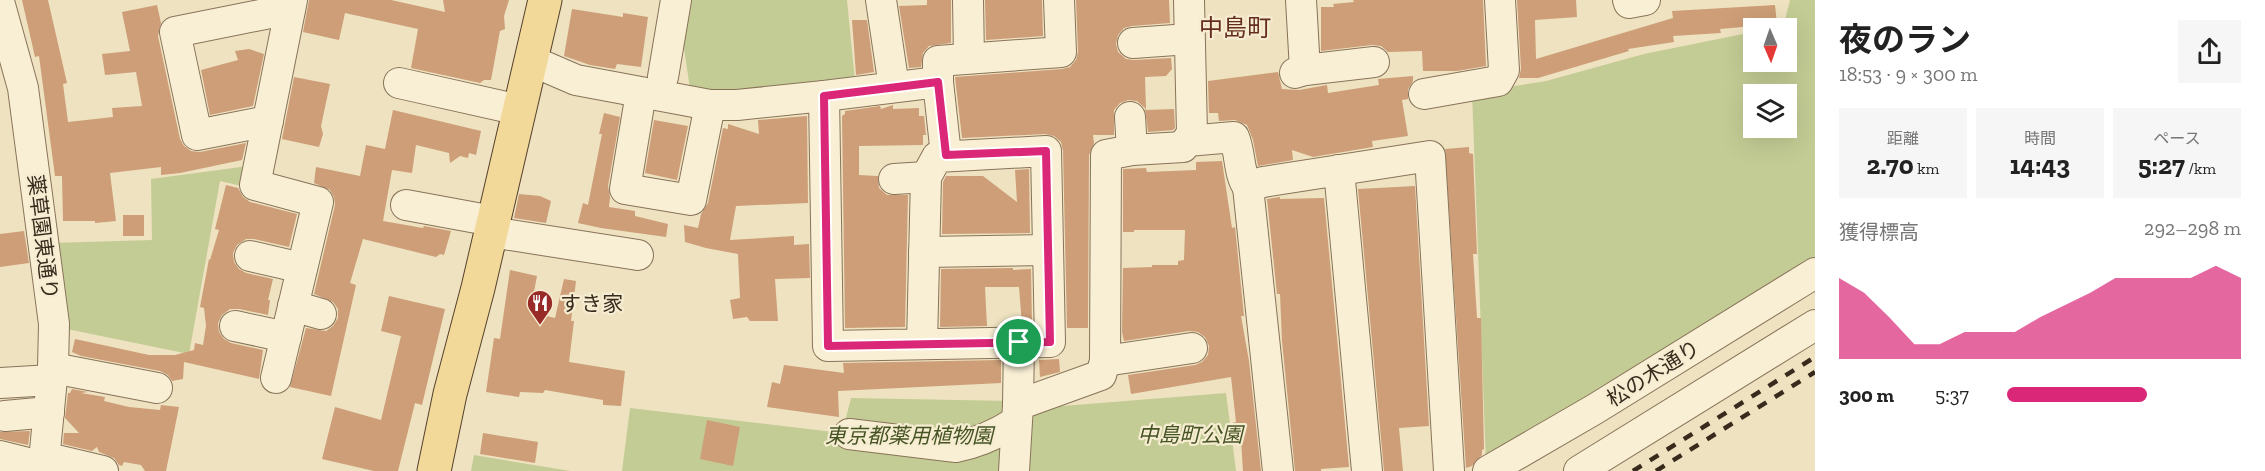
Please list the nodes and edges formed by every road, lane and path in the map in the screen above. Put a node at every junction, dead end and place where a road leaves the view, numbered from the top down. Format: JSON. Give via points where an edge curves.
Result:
{"nodes":[{"id":1,"x":545,"y":0,"type":"edge"},
{"id":2,"x":676,"y":0,"type":"edge"},
{"id":3,"x":881,"y":0,"type":"edge"},
{"id":4,"x":968,"y":0,"type":"edge"},
{"id":5,"x":1059,"y":0,"type":"edge"},
{"id":6,"x":1189,"y":0,"type":"edge"},
{"id":7,"x":1301,"y":0,"type":"edge"},
{"id":8,"x":1500,"y":0,"type":"edge"},
{"id":9,"x":1628,"y":0,"type":"edge"},
{"id":10,"x":1645,"y":0,"type":"edge"},
{"id":11,"x":0,"y":5,"type":"edge"},
{"id":12,"x":291,"y":5,"type":"edge"},
{"id":13,"x":1189,"y":39,"type":"junction"},
{"id":14,"x":1133,"y":43,"type":"dead end"},
{"id":15,"x":969,"y":58,"type":"junction"},
{"id":16,"x":532,"y":61,"type":"junction"},
{"id":17,"x":1374,"y":62,"type":"dead end"},
{"id":18,"x":938,"y":82,"type":"junction"},
{"id":19,"x":399,"y":83,"type":"dead end"},
{"id":20,"x":652,"y":85,"type":"junction"},
{"id":21,"x":894,"y":87,"type":"junction"},
{"id":22,"x":1424,"y":93,"type":"dead end"},
{"id":23,"x":824,"y":96,"type":"junction"},
{"id":24,"x":710,"y":105,"type":"junction"},
{"id":25,"x":520,"y":110,"type":"junction"},
{"id":26,"x":1130,"y":117,"type":"dead end"},
{"id":27,"x":268,"y":121,"type":"junction"},
{"id":28,"x":1187,"y":141,"type":"junction"},
{"id":29,"x":1132,"y":150,"type":"junction"},
{"id":30,"x":946,"y":155,"type":"junction"},
{"id":31,"x":1339,"y":170,"type":"junction"},
{"id":32,"x":926,"y":177,"type":"junction"},
{"id":33,"x":894,"y":179,"type":"dead end"},
{"id":34,"x":1248,"y":187,"type":"junction"},
{"id":35,"x":406,"y":205,"type":"dead end"},
{"id":36,"x":492,"y":227,"type":"junction"},
{"id":37,"x":1048,"y":250,"type":"junction"},
{"id":38,"x":924,"y":252,"type":"junction"},
{"id":39,"x":638,"y":255,"type":"dead end"},
{"id":40,"x":250,"y":256,"type":"dead end"},
{"id":41,"x":302,"y":268,"type":"junction"},
{"id":42,"x":1815,"y":273,"type":"edge"},
{"id":43,"x":1815,"y":325,"type":"edge"},
{"id":44,"x":235,"y":326,"type":"dead end"},
{"id":45,"x":286,"y":337,"type":"junction"},
{"id":46,"x":1019,"y":342,"type":"junction"},
{"id":47,"x":922,"y":344,"type":"junction"},
{"id":48,"x":1192,"y":348,"type":"dead end"},
{"id":49,"x":1105,"y":361,"type":"junction"},
{"id":50,"x":52,"y":374,"type":"junction"},
{"id":51,"x":276,"y":378,"type":"dead end"},
{"id":52,"x":0,"y":383,"type":"edge"},
{"id":53,"x":157,"y":388,"type":"dead end"},
{"id":54,"x":49,"y":412,"type":"junction"},
{"id":55,"x":1017,"y":413,"type":"junction"},
{"id":56,"x":4,"y":416,"type":"dead end"},
{"id":57,"x":849,"y":434,"type":"dead end"},
{"id":58,"x":0,"y":456,"type":"edge"},
{"id":59,"x":44,"y":465,"type":"edge"},
{"id":60,"x":103,"y":471,"type":"edge"},
{"id":61,"x":434,"y":471,"type":"edge"},
{"id":62,"x":1014,"y":471,"type":"edge"},
{"id":63,"x":1278,"y":471,"type":"edge"},
{"id":64,"x":1367,"y":471,"type":"edge"},
{"id":65,"x":1449,"y":471,"type":"edge"},
{"id":66,"x":1488,"y":471,"type":"edge"},
{"id":67,"x":1579,"y":471,"type":"edge"}],
"edges":[{"from":1,"to":16,"type":"main road"},
{"from":2,"to":20,"type":"street"},
{"from":3,"to":21,"type":"street"},
{"from":4,"to":15,"type":"street"},
{"from":5,"to":15,"type":"street","via":[[1061,52]]},
{"from":6,"to":13,"type":"street"},
{"from":7,"to":17,"type":"street","via":[[1300,71]]},
{"from":8,"to":22,"type":"street","via":[[1504,70],[1498,81]]},
{"from":9,"to":10,"type":"street"},
{"from":11,"to":50,"type":"street","name":"薬草園東通り","via":[[23,88],[54,324]]},
{"from":12,"to":27,"type":"street"},
{"from":12,"to":27,"type":"street","via":[[176,32],[196,135]]},
{"from":13,"to":14,"type":"street"},
{"from":13,"to":28,"type":"street","via":[[1192,133]]},
{"from":15,"to":18,"type":"street","via":[[938,61]]},
{"from":16,"to":20,"type":"street","via":[[576,80]]},
{"from":16,"to":25,"type":"main road"},
{"from":18,"to":21,"type":"street"},
{"from":18,"to":30,"type":"street"},
{"from":19,"to":25,"type":"street"},
{"from":20,"to":24,"type":"street"},
{"from":20,"to":24,"type":"street","via":[[625,189],[691,200]]},
{"from":21,"to":23,"type":"street"},
{"from":23,"to":24,"type":"street"},
{"from":23,"to":47,"type":"street","via":[[828,346]]},
{"from":25,"to":36,"type":"main road"},
{"from":26,"to":29,"type":"street"},
{"from":27,"to":41,"type":"street","via":[[255,185],[318,202]]},
{"from":28,"to":29,"type":"street","via":[[1183,147]]},
{"from":28,"to":34,"type":"street","via":[[1234,137]]},
{"from":29,"to":49,"type":"street","via":[[1106,155]]},
{"from":30,"to":32,"type":"street","via":[[937,157]]},
{"from":30,"to":37,"type":"street","via":[[1046,151]]},
{"from":31,"to":34,"type":"street"},
{"from":31,"to":64,"type":"street"},
{"from":31,"to":65,"type":"street","via":[[1430,156]]},
{"from":32,"to":33,"type":"street"},
{"from":32,"to":38,"type":"street"},
{"from":34,"to":63,"type":"street"},
{"from":35,"to":36,"type":"street"},
{"from":36,"to":39,"type":"street"},
{"from":36,"to":61,"type":"main road"},
{"from":37,"to":38,"type":"street"},
{"from":37,"to":46,"type":"street","via":[[1050,342]]},
{"from":38,"to":47,"type":"street"},
{"from":40,"to":41,"type":"street"},
{"from":41,"to":45,"type":"street","via":[[307,310]]},
{"from":42,"to":66,"type":"street","name":"松の木通り"},
{"from":43,"to":67,"type":"street"},
{"from":44,"to":45,"type":"street"},
{"from":45,"to":51,"type":"street"},
{"from":46,"to":47,"type":"street"},
{"from":46,"to":55,"type":"street"},
{"from":48,"to":49,"type":"street"},
{"from":49,"to":55,"type":"street","via":[[1101,375]]},
{"from":50,"to":52,"type":"street"},
{"from":50,"to":53,"type":"street"},
{"from":50,"to":54,"type":"street","name":"薬草園東通り"},
{"from":54,"to":56,"type":"street"},
{"from":54,"to":59,"type":"street","name":"薬草園東通り"},
{"from":55,"to":57,"type":"street","via":[[999,433],[956,447]]},
{"from":55,"to":62,"type":"street"},
{"from":58,"to":59,"type":"street"},
{"from":59,"to":60,"type":"street"}]}
